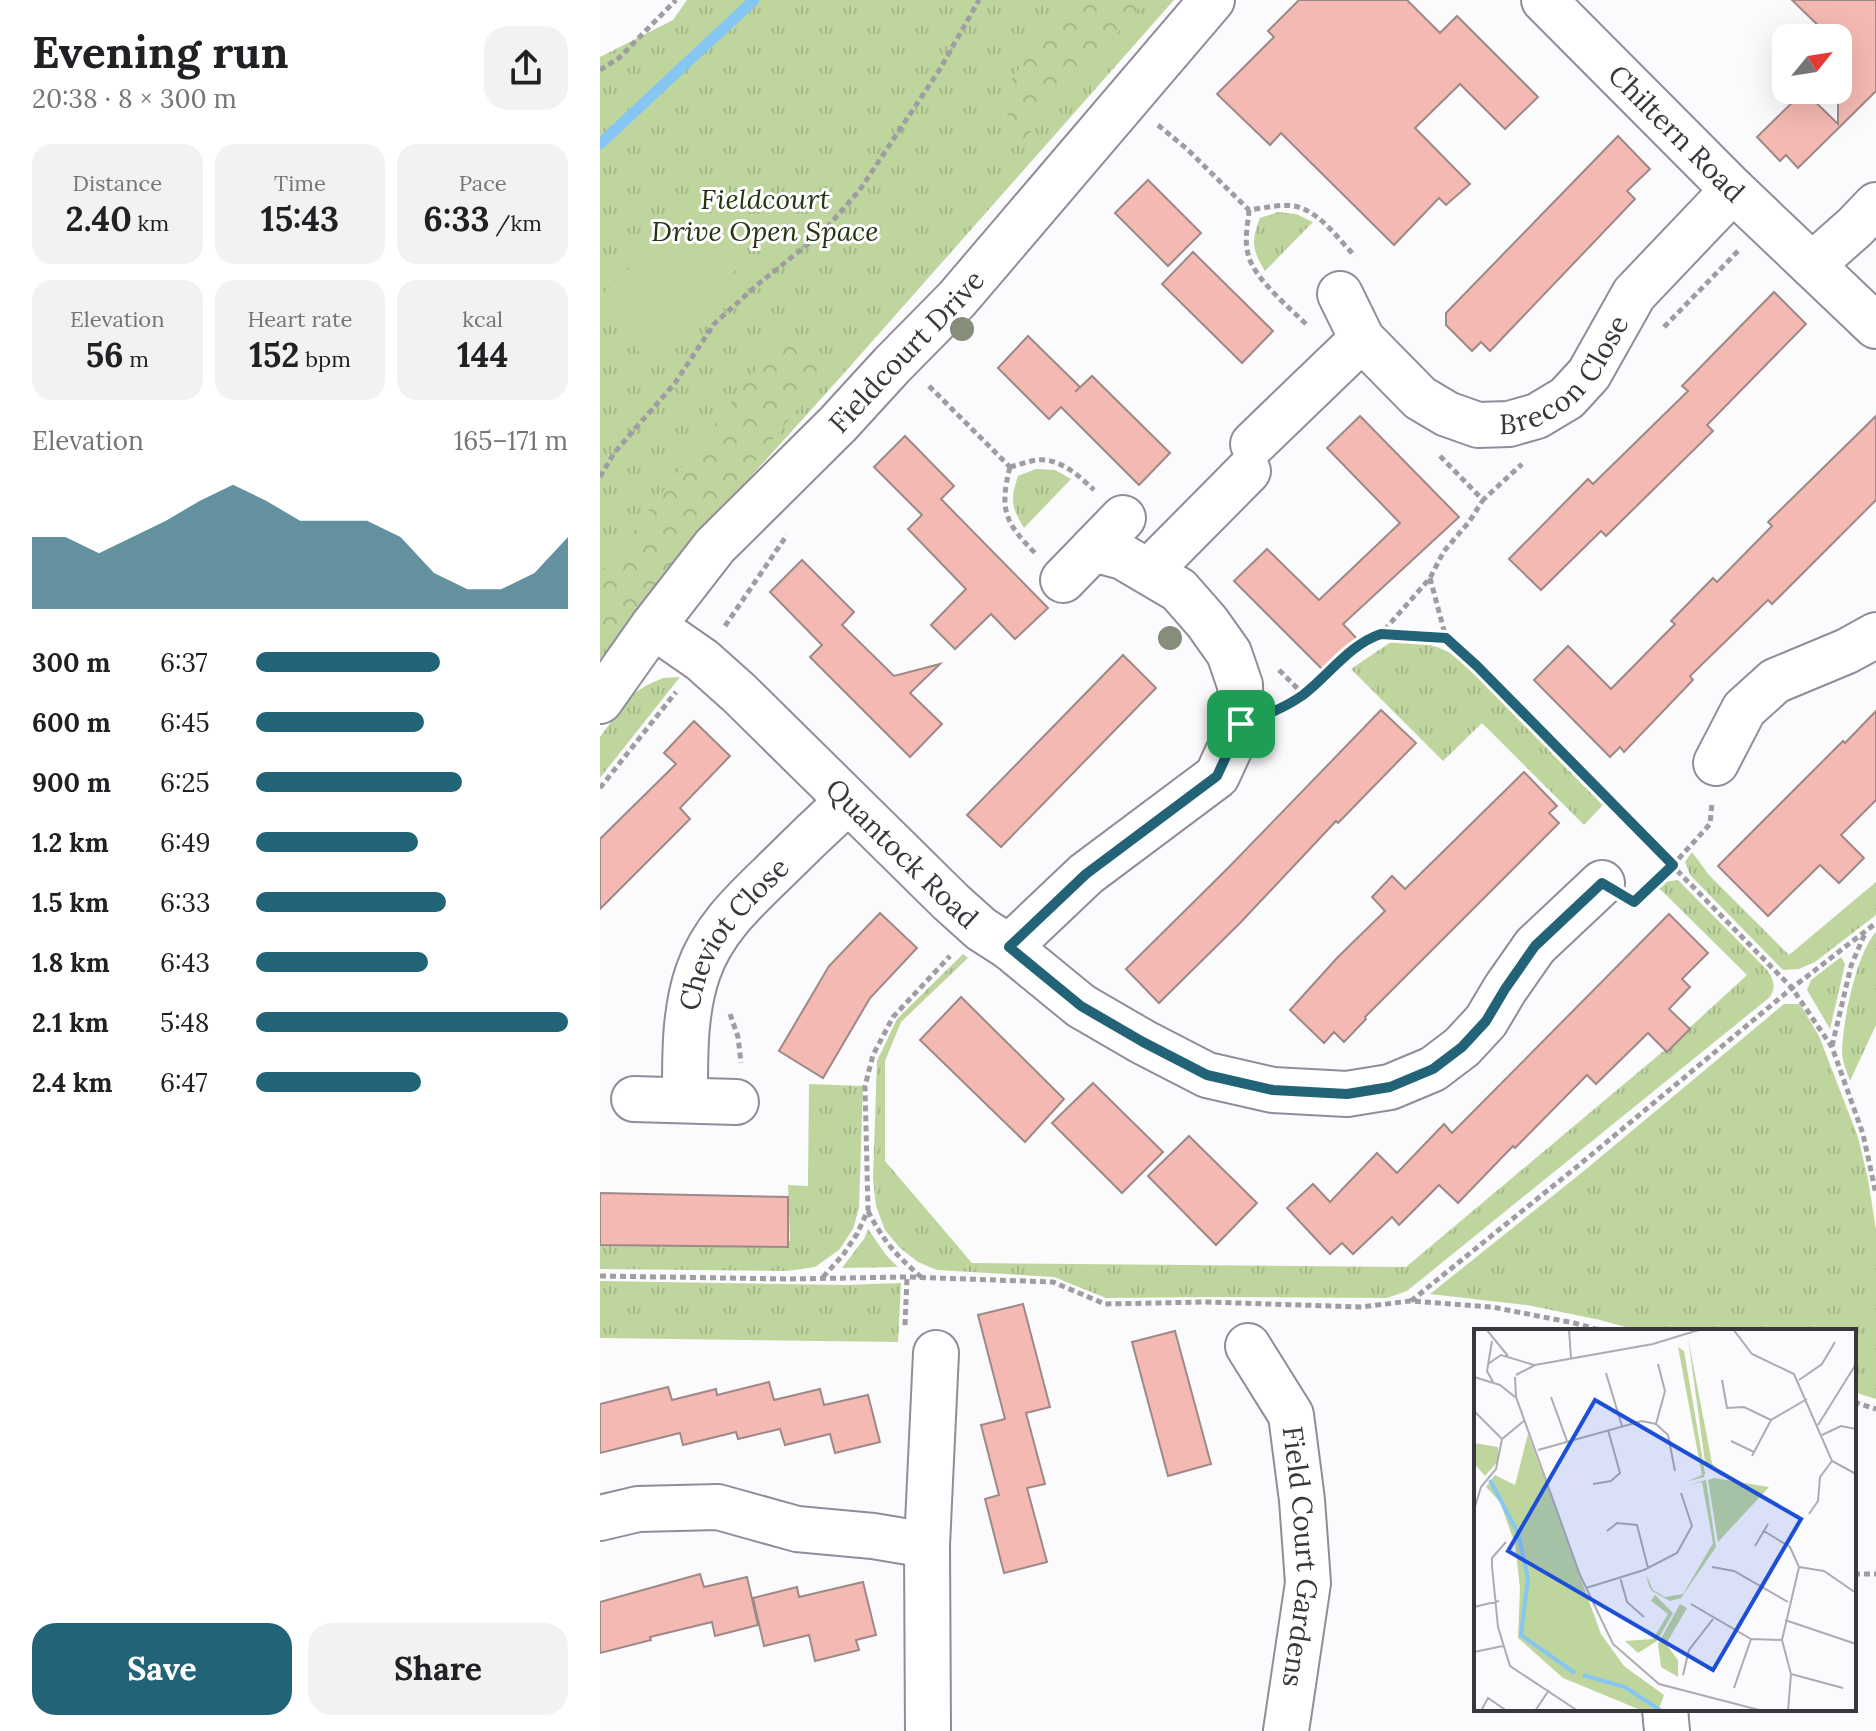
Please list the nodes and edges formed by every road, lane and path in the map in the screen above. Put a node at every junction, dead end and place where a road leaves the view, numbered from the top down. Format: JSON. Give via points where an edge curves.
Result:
{"nodes":[{"id":1,"x":676,"y":0,"type":"edge"},
{"id":2,"x":979,"y":0,"type":"edge"},
{"id":3,"x":1212,"y":0,"type":"edge"},
{"id":4,"x":1544,"y":0,"type":"edge"},
{"id":5,"x":600,"y":70,"type":"edge"},
{"id":6,"x":1157,"y":124,"type":"dead end"},
{"id":7,"x":1733,"y":190,"type":"junction"},
{"id":8,"x":1876,"y":205,"type":"edge"},
{"id":9,"x":1249,"y":210,"type":"junction"},
{"id":10,"x":1812,"y":265,"type":"junction"},
{"id":11,"x":1340,"y":294,"type":"junction"},
{"id":12,"x":1876,"y":326,"type":"edge"},
{"id":13,"x":1362,"y":339,"type":"junction"},
{"id":14,"x":892,"y":365,"type":"junction"},
{"id":15,"x":1010,"y":467,"type":"junction"},
{"id":16,"x":600,"y":477,"type":"edge"},
{"id":17,"x":1483,"y":500,"type":"dead end"},
{"id":18,"x":1123,"y":518,"type":"joint"},
{"id":19,"x":1093,"y":549,"type":"junction"},
{"id":20,"x":1149,"y":571,"type":"junction"},
{"id":21,"x":1430,"y":578,"type":"junction"},
{"id":22,"x":1063,"y":580,"type":"joint"},
{"id":23,"x":653,"y":626,"type":"junction"},
{"id":24,"x":1381,"y":634,"type":"junction"},
{"id":25,"x":1876,"y":635,"type":"edge"},
{"id":26,"x":1446,"y":638,"type":"junction"},
{"id":27,"x":702,"y":660,"type":"junction"},
{"id":28,"x":600,"y":701,"type":"edge"},
{"id":29,"x":1241,"y":724,"type":"junction"},
{"id":30,"x":1716,"y":763,"type":"joint"},
{"id":31,"x":600,"y":788,"type":"edge"},
{"id":32,"x":848,"y":801,"type":"junction"},
{"id":33,"x":1673,"y":865,"type":"junction"},
{"id":34,"x":1602,"y":883,"type":"joint"},
{"id":35,"x":1876,"y":923,"type":"edge"},
{"id":36,"x":1865,"y":933,"type":"junction"},
{"id":37,"x":995,"y":938,"type":"junction"},
{"id":38,"x":1792,"y":988,"type":"junction"},
{"id":39,"x":1832,"y":1047,"type":"junction"},
{"id":40,"x":634,"y":1099,"type":"dead end"},
{"id":41,"x":685,"y":1100,"type":"junction"},
{"id":42,"x":736,"y":1102,"type":"dead end"},
{"id":43,"x":1876,"y":1194,"type":"edge"},
{"id":44,"x":868,"y":1210,"type":"junction"},
{"id":45,"x":600,"y":1276,"type":"edge"},
{"id":46,"x":823,"y":1277,"type":"junction"},
{"id":47,"x":921,"y":1278,"type":"junction"},
{"id":48,"x":1410,"y":1301,"type":"junction"},
{"id":49,"x":1596,"y":1329,"type":"edge"},
{"id":50,"x":1248,"y":1346,"type":"dead end"},
{"id":51,"x":936,"y":1353,"type":"dead end"},
{"id":52,"x":1856,"y":1403,"type":"edge"},
{"id":53,"x":1876,"y":1409,"type":"edge"},
{"id":54,"x":600,"y":1518,"type":"edge"},
{"id":55,"x":927,"y":1545,"type":"junction"},
{"id":56,"x":1665,"y":1711,"type":"edge"},
{"id":57,"x":928,"y":1731,"type":"edge"},
{"id":58,"x":1286,"y":1731,"type":"edge"},
{"id":59,"x":1667,"y":1731,"type":"edge"}],
"edges":[{"from":1,"to":5,"type":"path","via":[[619,58]]},
{"from":2,"to":16,"type":"path","via":[[859,191],[822,233],[714,324]]},
{"from":3,"to":14,"type":"street","name":"Fieldcourt Drive","via":[[957,299]]},
{"from":4,"to":7,"type":"street","name":"Chiltern Road"},
{"from":6,"to":9,"type":"path"},
{"from":7,"to":10,"type":"street","name":"Chiltern Road"},
{"from":7,"to":13,"type":"street","name":"Brecon Close","via":[[1634,294],[1589,374],[1567,398],[1537,416],[1478,425],[1447,414],[1420,398]]},
{"from":8,"to":10,"type":"street"},
{"from":9,"to":11,"type":"path","via":[[1300,207],[1320,220],[1366,268]]},
{"from":9,"to":11,"type":"path","via":[[1248,258],[1308,326]]},
{"from":10,"to":12,"type":"street","name":"Chiltern Road"},
{"from":11,"to":13,"type":"street","name":"Brecon Close"},
{"from":13,"to":20,"type":"street"},
{"from":14,"to":15,"type":"path","via":[[927,384]]},
{"from":14,"to":23,"type":"street","name":"Fieldcourt Drive","via":[[715,546]]},
{"from":15,"to":18,"type":"path","via":[[1038,460],[1059,462]]},
{"from":15,"to":22,"type":"path","via":[[1004,490],[1006,516]]},
{"from":17,"to":21,"type":"path"},
{"from":18,"to":19,"type":"street"},
{"from":19,"to":20,"type":"street"},
{"from":19,"to":22,"type":"street"},
{"from":20,"to":29,"type":"street","via":[[1179,590],[1229,653],[1240,685]]},
{"from":21,"to":24,"type":"path"},
{"from":21,"to":26,"type":"path"},
{"from":23,"to":27,"type":"street","name":"Quantock Road"},
{"from":23,"to":28,"type":"street","name":"Fieldcourt Drive"},
{"from":24,"to":26,"type":"path"},
{"from":24,"to":29,"type":"path","via":[[1304,695]]},
{"from":25,"to":30,"type":"street","via":[[1775,681],[1744,709]]},
{"from":26,"to":33,"type":"path"},
{"from":27,"to":31,"type":"path"},
{"from":27,"to":32,"type":"street","name":"Quantock Road"},
{"from":29,"to":37,"type":"street","via":[[1217,776]]},
{"from":30,"to":33,"type":"path","via":[[1710,824]]},
{"from":32,"to":37,"type":"street","name":"Quantock Road"},
{"from":32,"to":41,"type":"street","name":"Cheviot Close","via":[[735,909],[715,937],[698,971],[689,1011]]},
{"from":33,"to":34,"type":"path","via":[[1634,902]]},
{"from":33,"to":38,"type":"path"},
{"from":34,"to":37,"type":"street","name":"Quantock Road","via":[[1535,946],[1486,1021],[1462,1047],[1433,1069],[1390,1087],[1347,1094],[1273,1090],[1207,1075],[1081,1006]]},
{"from":35,"to":36,"type":"path"},
{"from":36,"to":38,"type":"path"},
{"from":36,"to":39,"type":"path","via":[[1851,966]]},
{"from":37,"to":44,"type":"path","via":[[954,952],[893,1017],[873,1055],[865,1086]]},
{"from":38,"to":39,"type":"path"},
{"from":38,"to":48,"type":"path"},
{"from":39,"to":43,"type":"path","via":[[1863,1134]]},
{"from":40,"to":41,"type":"street"},
{"from":41,"to":42,"type":"street"},
{"from":44,"to":46,"type":"path","via":[[843,1255]]},
{"from":44,"to":47,"type":"path","via":[[882,1238]]},
{"from":45,"to":46,"type":"path"},
{"from":46,"to":47,"type":"path"},
{"from":47,"to":48,"type":"path","via":[[1053,1282],[1105,1304],[1362,1307]]},
{"from":48,"to":49,"type":"path","via":[[1492,1307]]},
{"from":50,"to":58,"type":"street","name":"Field Court Gardens","via":[[1291,1415],[1302,1500],[1308,1583]]},
{"from":51,"to":55,"type":"street"},
{"from":52,"to":53,"type":"path"},
{"from":54,"to":55,"type":"street","via":[[638,1509],[718,1507],[797,1529]]},
{"from":55,"to":57,"type":"street"},
{"from":56,"to":59,"type":"street"}]}
